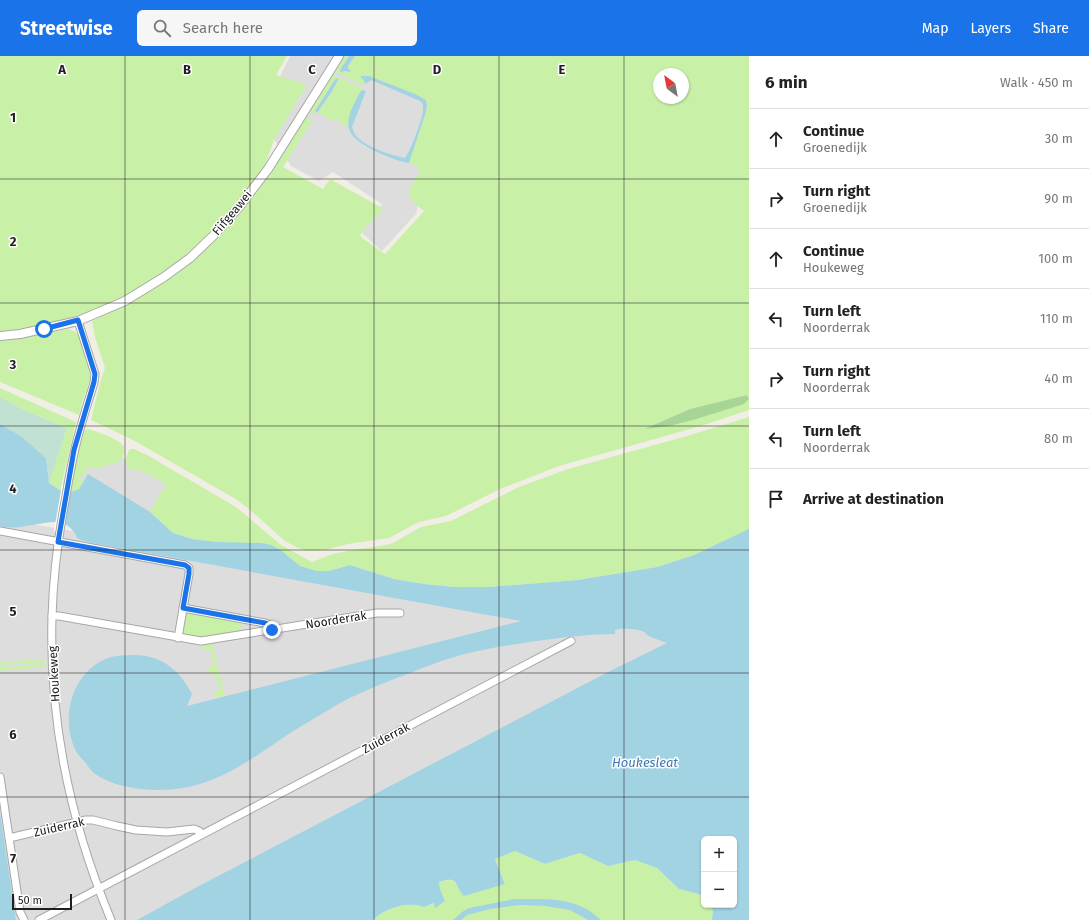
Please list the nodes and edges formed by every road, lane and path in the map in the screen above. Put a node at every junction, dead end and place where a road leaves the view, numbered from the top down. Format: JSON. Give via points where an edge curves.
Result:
{"nodes":[{"id":1,"x":339,"y":56,"type":"edge"},
{"id":2,"x":78,"y":320,"type":"junction"},
{"id":3,"x":0,"y":336,"type":"edge"},
{"id":4,"x":0,"y":531,"type":"edge"},
{"id":5,"x":58,"y":542,"type":"junction"},
{"id":6,"x":183,"y":608,"type":"junction"},
{"id":7,"x":400,"y":613,"type":"dead end"},
{"id":8,"x":52,"y":616,"type":"junction"},
{"id":9,"x":272,"y":630,"type":"junction"},
{"id":10,"x":178,"y":638,"type":"junction"},
{"id":11,"x":571,"y":641,"type":"dead end"},
{"id":12,"x":0,"y":778,"type":"edge"},
{"id":13,"x":77,"y":822,"type":"junction"},
{"id":14,"x":202,"y":834,"type":"junction"},
{"id":15,"x":9,"y":838,"type":"junction"},
{"id":16,"x":98,"y":889,"type":"junction"},
{"id":17,"x":24,"y":920,"type":"edge"},
{"id":18,"x":39,"y":920,"type":"edge"},
{"id":19,"x":111,"y":920,"type":"edge"}],
"edges":[{"from":1,"to":2,"type":"street","name":"Fiifgeawei","via":[[268,169],[214,235],[164,278],[125,301]]},
{"from":2,"to":3,"type":"street","name":"Fiifgeawei","via":[[20,334]]},
{"from":2,"to":5,"type":"street","name":"Houkeweg","via":[[95,374],[74,450]]},
{"from":4,"to":5,"type":"street"},
{"from":5,"to":6,"type":"street","via":[[185,565],[189,568],[189,574]]},
{"from":5,"to":8,"type":"street","name":"Houkeweg"},
{"from":6,"to":9,"type":"street","via":[[265,623],[270,625]]},
{"from":6,"to":10,"type":"street"},
{"from":7,"to":9,"type":"street","name":"Noorderrak","via":[[377,613]]},
{"from":8,"to":10,"type":"street","name":"Noorderrak"},
{"from":8,"to":13,"type":"street","name":"Houkeweg","via":[[56,717]]},
{"from":9,"to":10,"type":"street","name":"Noorderrak","via":[[201,642]]},
{"from":11,"to":14,"type":"street","name":"Zuiderrak"},
{"from":12,"to":15,"type":"street"},
{"from":13,"to":14,"type":"street","name":"Zuiderrak","via":[[93,820],[136,830],[167,832],[194,829]]},
{"from":13,"to":15,"type":"street","name":"Zuiderrak"},
{"from":13,"to":16,"type":"street","name":"Houkeweg"},
{"from":14,"to":16,"type":"street","name":"Zuiderrak"},
{"from":15,"to":17,"type":"street","via":[[20,912]]},
{"from":16,"to":18,"type":"street","name":"Zuiderrak"},
{"from":16,"to":19,"type":"street","name":"Houkeweg"}]}
